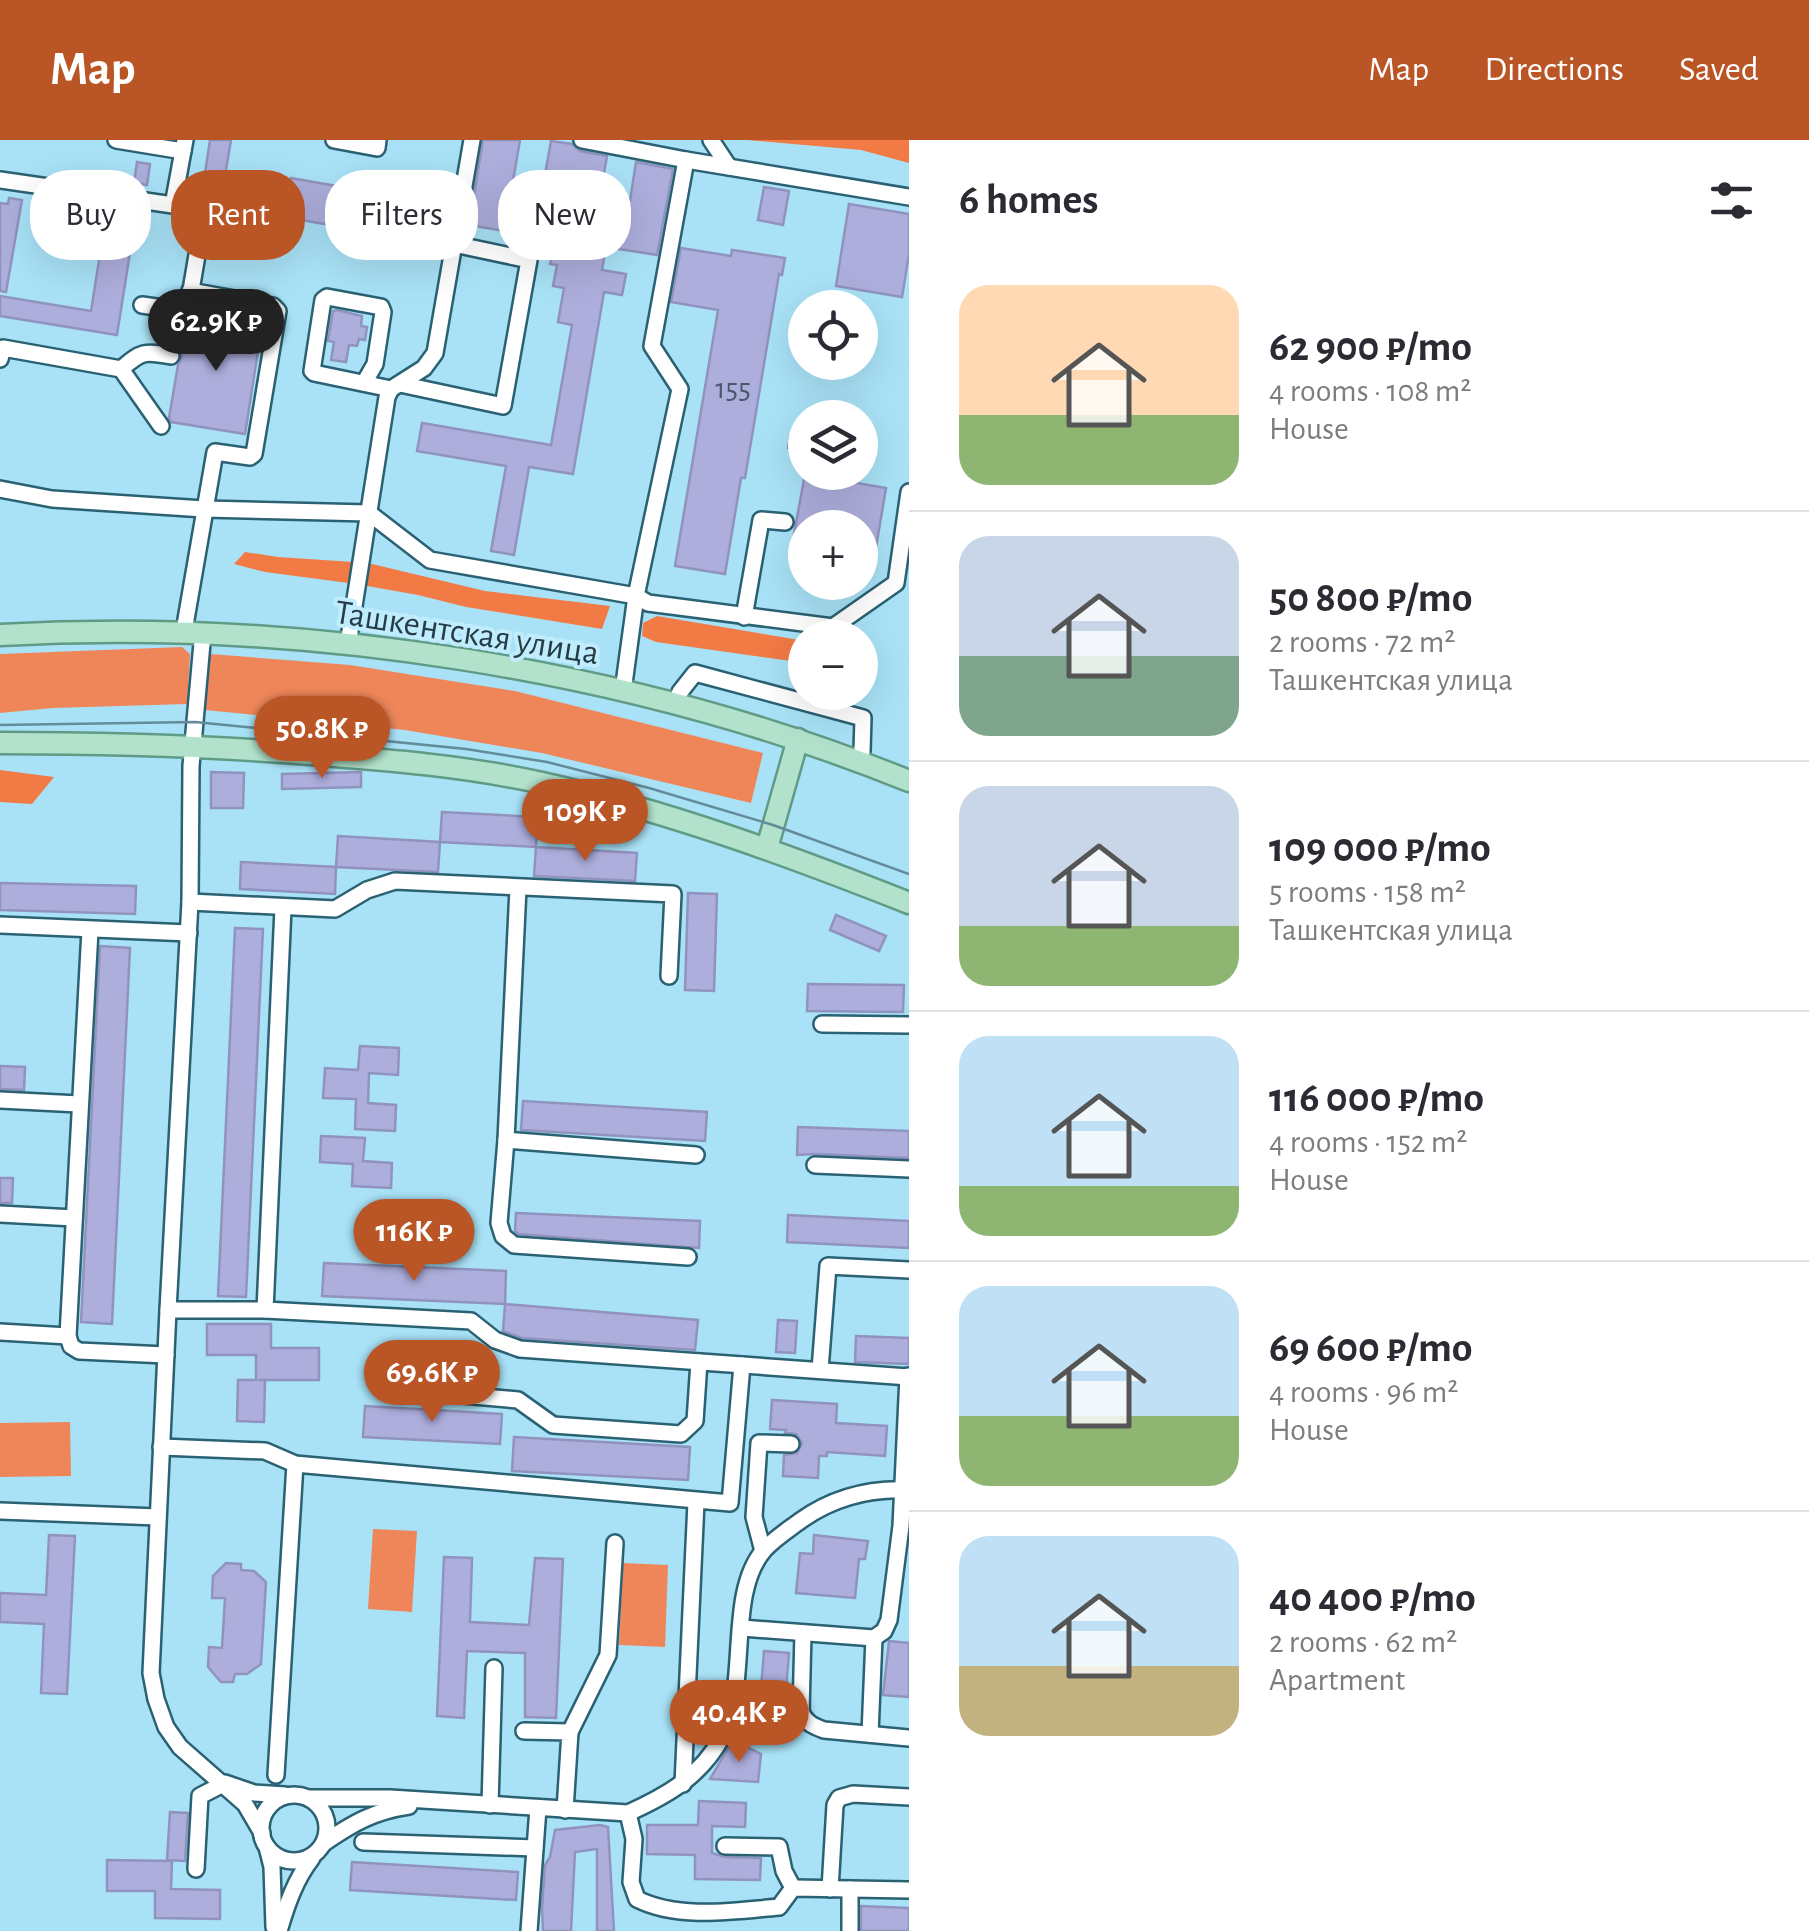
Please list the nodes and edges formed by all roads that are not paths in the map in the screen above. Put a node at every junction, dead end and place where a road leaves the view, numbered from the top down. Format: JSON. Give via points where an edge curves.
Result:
{"nodes":[{"id":1,"x":116,"y":140,"type":"edge"},
{"id":2,"x":334,"y":140,"type":"edge"},
{"id":3,"x":378,"y":140,"type":"edge"},
{"id":4,"x":472,"y":140,"type":"edge"},
{"id":5,"x":582,"y":140,"type":"edge"},
{"id":6,"x":711,"y":140,"type":"edge"},
{"id":7,"x":634,"y":145,"type":"edge"},
{"id":8,"x":184,"y":146,"type":"edge"},
{"id":9,"x":686,"y":160,"type":"junction"},
{"id":10,"x":729,"y":168,"type":"junction"},
{"id":11,"x":467,"y":170,"type":"edge"},
{"id":12,"x":0,"y":180,"type":"edge"},
{"id":13,"x":909,"y":197,"type":"edge"},
{"id":14,"x":171,"y":205,"type":"edge"},
{"id":15,"x":478,"y":249,"type":"edge"},
{"id":16,"x":196,"y":260,"type":"edge"},
{"id":17,"x":451,"y":260,"type":"edge"},
{"id":18,"x":190,"y":291,"type":"junction"},
{"id":19,"x":142,"y":305,"type":"dead end"},
{"id":20,"x":171,"y":356,"type":"dead end"},
{"id":21,"x":0,"y":359,"type":"edge"},
{"id":22,"x":121,"y":369,"type":"junction"},
{"id":23,"x":364,"y":384,"type":"junction"},
{"id":24,"x":396,"y":386,"type":"junction"},
{"id":25,"x":161,"y":426,"type":"dead end"},
{"id":26,"x":0,"y":490,"type":"edge"},
{"id":27,"x":909,"y":492,"type":"edge"},
{"id":28,"x":204,"y":509,"type":"junction"},
{"id":29,"x":369,"y":513,"type":"junction"},
{"id":30,"x":785,"y":522,"type":"dead end"},
{"id":31,"x":636,"y":596,"type":"junction"},
{"id":32,"x":744,"y":617,"type":"junction"},
{"id":33,"x":194,"y":632,"type":"junction"},
{"id":34,"x":0,"y":635,"type":"edge"},
{"id":35,"x":348,"y":644,"type":"junction"},
{"id":36,"x":623,"y":691,"type":"junction"},
{"id":37,"x":675,"y":704,"type":"junction"},
{"id":38,"x":798,"y":739,"type":"junction"},
{"id":39,"x":0,"y":743,"type":"edge"},
{"id":40,"x":192,"y":746,"type":"junction"},
{"id":41,"x":859,"y":761,"type":"junction"},
{"id":42,"x":909,"y":781,"type":"edge"},
{"id":43,"x":767,"y":848,"type":"junction"},
{"id":44,"x":518,"y":888,"type":"junction"},
{"id":45,"x":190,"y":902,"type":"junction"},
{"id":46,"x":909,"y":903,"type":"edge"},
{"id":47,"x":283,"y":908,"type":"junction"},
{"id":48,"x":0,"y":925,"type":"edge"},
{"id":49,"x":90,"y":930,"type":"junction"},
{"id":50,"x":189,"y":933,"type":"junction"},
{"id":51,"x":669,"y":976,"type":"dead end"},
{"id":52,"x":822,"y":1024,"type":"dead end"},
{"id":53,"x":909,"y":1026,"type":"edge"},
{"id":54,"x":0,"y":1100,"type":"edge"},
{"id":55,"x":79,"y":1104,"type":"junction"},
{"id":56,"x":506,"y":1140,"type":"junction"},
{"id":57,"x":696,"y":1154,"type":"dead end"},
{"id":58,"x":815,"y":1166,"type":"dead end"},
{"id":59,"x":909,"y":1169,"type":"edge"},
{"id":60,"x":0,"y":1214,"type":"edge"},
{"id":61,"x":74,"y":1218,"type":"junction"},
{"id":62,"x":688,"y":1257,"type":"dead end"},
{"id":63,"x":909,"y":1270,"type":"edge"},
{"id":64,"x":168,"y":1310,"type":"junction"},
{"id":65,"x":265,"y":1310,"type":"junction"},
{"id":66,"x":0,"y":1332,"type":"edge"},
{"id":67,"x":68,"y":1336,"type":"junction"},
{"id":68,"x":166,"y":1355,"type":"junction"},
{"id":69,"x":699,"y":1362,"type":"junction"},
{"id":70,"x":742,"y":1364,"type":"junction"},
{"id":71,"x":820,"y":1370,"type":"junction"},
{"id":72,"x":908,"y":1376,"type":"edge"},
{"id":73,"x":382,"y":1388,"type":"dead end"},
{"id":74,"x":791,"y":1444,"type":"dead end"},
{"id":75,"x":161,"y":1448,"type":"junction"},
{"id":76,"x":294,"y":1464,"type":"junction"},
{"id":77,"x":906,"y":1490,"type":"edge"},
{"id":78,"x":696,"y":1502,"type":"junction"},
{"id":79,"x":0,"y":1512,"type":"edge"},
{"id":80,"x":158,"y":1517,"type":"junction"},
{"id":81,"x":905,"y":1526,"type":"edge"},
{"id":82,"x":615,"y":1542,"type":"dead end"},
{"id":83,"x":763,"y":1551,"type":"junction"},
{"id":84,"x":742,"y":1628,"type":"junction"},
{"id":85,"x":802,"y":1633,"type":"junction"},
{"id":86,"x":874,"y":1638,"type":"junction"},
{"id":87,"x":494,"y":1668,"type":"dead end"},
{"id":88,"x":524,"y":1731,"type":"dead end"},
{"id":89,"x":570,"y":1732,"type":"junction"},
{"id":90,"x":870,"y":1734,"type":"junction"},
{"id":91,"x":909,"y":1738,"type":"edge"},
{"id":92,"x":276,"y":1775,"type":"dead end"},
{"id":93,"x":225,"y":1784,"type":"junction"},
{"id":94,"x":683,"y":1784,"type":"junction"},
{"id":95,"x":290,"y":1795,"type":"junction"},
{"id":96,"x":909,"y":1797,"type":"edge"},
{"id":97,"x":310,"y":1798,"type":"junction"},
{"id":98,"x":438,"y":1803,"type":"junction"},
{"id":99,"x":490,"y":1805,"type":"junction"},
{"id":100,"x":538,"y":1808,"type":"junction"},
{"id":101,"x":566,"y":1810,"type":"junction"},
{"id":102,"x":628,"y":1813,"type":"junction"},
{"id":103,"x":264,"y":1840,"type":"junction"},
{"id":104,"x":362,"y":1842,"type":"dead end"},
{"id":105,"x":725,"y":1846,"type":"dead end"},
{"id":106,"x":319,"y":1848,"type":"junction"},
{"id":107,"x":535,"y":1848,"type":"junction"},
{"id":108,"x":196,"y":1869,"type":"dead end"},
{"id":109,"x":794,"y":1888,"type":"junction"},
{"id":110,"x":830,"y":1889,"type":"junction"},
{"id":111,"x":850,"y":1889,"type":"junction"},
{"id":112,"x":909,"y":1890,"type":"edge"},
{"id":113,"x":721,"y":1912,"type":"junction"},
{"id":114,"x":277,"y":1931,"type":"edge"},
{"id":115,"x":529,"y":1931,"type":"edge"},
{"id":116,"x":720,"y":1931,"type":"edge"},
{"id":117,"x":850,"y":1931,"type":"edge"}],
"edges":[{"from":1,"to":8,"type":"street"},
{"from":2,"to":3,"type":"street","via":[[377,148]]},
{"from":4,"to":11,"type":"street"},
{"from":5,"to":7,"type":"street"},
{"from":6,"to":10,"type":"street"},
{"from":7,"to":9,"type":"street"},
{"from":9,"to":10,"type":"street"},
{"from":9,"to":31,"type":"street","via":[[652,346],[680,389]]},
{"from":10,"to":13,"type":"street"},
{"from":12,"to":14,"type":"street"},
{"from":15,"to":24,"type":"street","via":[[529,260],[503,406]]},
{"from":16,"to":18,"type":"street"},
{"from":17,"to":24,"type":"street","via":[[436,353]]},
{"from":18,"to":19,"type":"street","via":[[188,302],[170,310]]},
{"from":18,"to":28,"type":"street","via":[[278,311],[254,454],[214,452]]},
{"from":20,"to":22,"type":"street","via":[[147,352]]},
{"from":21,"to":22,"type":"street","via":[[3,348]]},
{"from":22,"to":25,"type":"street"},
{"from":23,"to":23,"type":"street","via":[[312,371],[327,297],[383,312],[375,364]]},
{"from":23,"to":24,"type":"street"},
{"from":24,"to":29,"type":"street","via":[[384,413]]},
{"from":26,"to":28,"type":"street"},
{"from":27,"to":32,"type":"street","via":[[896,584],[833,627]]},
{"from":28,"to":29,"type":"street"},
{"from":28,"to":33,"type":"street"},
{"from":29,"to":31,"type":"street","via":[[430,560]]},
{"from":29,"to":35,"type":"street"},
{"from":30,"to":32,"type":"street","via":[[761,520]]},
{"from":31,"to":32,"type":"street"},
{"from":31,"to":36,"type":"street"},
{"from":33,"to":34,"type":"main road","name":"Ташкентская улица"},
{"from":33,"to":35,"type":"main road","name":"Ташкентская улица"},
{"from":33,"to":40,"type":"street"},
{"from":35,"to":36,"type":"main road","name":"Ташкентская улица"},
{"from":36,"to":37,"type":"main road","name":"Ташкентская улица"},
{"from":37,"to":38,"type":"main road","name":"Ташкентская улица"},
{"from":37,"to":41,"type":"street","via":[[694,673],[863,718]]},
{"from":38,"to":41,"type":"main road","name":"Ташкентская улица"},
{"from":38,"to":43,"type":"main road"},
{"from":39,"to":40,"type":"main road"},
{"from":40,"to":43,"type":"main road","via":[[426,762],[542,783]]},
{"from":40,"to":45,"type":"street"},
{"from":41,"to":42,"type":"main road","name":"Ташкентская улица"},
{"from":43,"to":46,"type":"main road"},
{"from":44,"to":47,"type":"street","via":[[395,881],[335,909]]},
{"from":44,"to":51,"type":"street","via":[[673,894]]},
{"from":44,"to":56,"type":"street"},
{"from":45,"to":47,"type":"street"},
{"from":45,"to":50,"type":"street"},
{"from":47,"to":65,"type":"street"},
{"from":48,"to":49,"type":"street"},
{"from":49,"to":50,"type":"street"},
{"from":49,"to":55,"type":"street"},
{"from":50,"to":64,"type":"street"},
{"from":52,"to":53,"type":"street"},
{"from":54,"to":55,"type":"street"},
{"from":55,"to":61,"type":"street"},
{"from":56,"to":57,"type":"street"},
{"from":56,"to":62,"type":"street","via":[[499,1223],[514,1246]]},
{"from":58,"to":59,"type":"street"},
{"from":60,"to":61,"type":"street"},
{"from":61,"to":67,"type":"street"},
{"from":63,"to":71,"type":"street","via":[[828,1266]]},
{"from":64,"to":65,"type":"street"},
{"from":64,"to":68,"type":"street"},
{"from":65,"to":69,"type":"street","via":[[470,1322],[520,1349]]},
{"from":66,"to":67,"type":"street"},
{"from":67,"to":68,"type":"street","via":[[79,1351]]},
{"from":68,"to":75,"type":"street"},
{"from":69,"to":70,"type":"street"},
{"from":69,"to":73,"type":"street","via":[[695,1420],[681,1434],[553,1425],[518,1400]]},
{"from":70,"to":71,"type":"street"},
{"from":70,"to":78,"type":"street","via":[[730,1504]]},
{"from":71,"to":72,"type":"street"},
{"from":72,"to":77,"type":"street"},
{"from":74,"to":83,"type":"street","via":[[760,1443],[754,1517]]},
{"from":75,"to":76,"type":"street","via":[[264,1452]]},
{"from":75,"to":80,"type":"street"},
{"from":76,"to":78,"type":"street"},
{"from":76,"to":92,"type":"street"},
{"from":77,"to":81,"type":"street"},
{"from":77,"to":83,"type":"street","via":[[872,1491],[818,1508]]},
{"from":78,"to":94,"type":"street"},
{"from":79,"to":80,"type":"street"},
{"from":80,"to":93,"type":"street","via":[[151,1673],[156,1699],[180,1747]]},
{"from":81,"to":86,"type":"street","via":[[889,1620]]},
{"from":82,"to":89,"type":"street","via":[[608,1655]]},
{"from":83,"to":84,"type":"street","via":[[751,1572]]},
{"from":84,"to":85,"type":"street"},
{"from":84,"to":94,"type":"street","via":[[735,1700],[724,1734]]},
{"from":85,"to":86,"type":"street"},
{"from":85,"to":90,"type":"street","via":[[804,1719],[824,1730]]},
{"from":86,"to":90,"type":"street"},
{"from":87,"to":99,"type":"street"},
{"from":88,"to":89,"type":"street"},
{"from":89,"to":101,"type":"street"},
{"from":90,"to":91,"type":"street"},
{"from":93,"to":95,"type":"street"},
{"from":93,"to":103,"type":"street"},
{"from":93,"to":108,"type":"street","via":[[200,1796]]},
{"from":94,"to":102,"type":"street"},
{"from":95,"to":97,"type":"street"},
{"from":95,"to":103,"type":"street","via":[[266,1811]]},
{"from":96,"to":110,"type":"street","via":[[839,1798]]},
{"from":97,"to":98,"type":"street"},
{"from":97,"to":106,"type":"street","via":[[324,1813],[327,1833]]},
{"from":98,"to":99,"type":"street"},
{"from":98,"to":106,"type":"street","via":[[358,1820]]},
{"from":99,"to":100,"type":"street"},
{"from":100,"to":101,"type":"street"},
{"from":100,"to":107,"type":"street"},
{"from":101,"to":102,"type":"street"},
{"from":102,"to":113,"type":"street","via":[[637,1898],[656,1908]]},
{"from":103,"to":106,"type":"street","via":[[294,1862]]},
{"from":103,"to":114,"type":"street"},
{"from":104,"to":107,"type":"street"},
{"from":105,"to":109,"type":"street","via":[[780,1847]]},
{"from":106,"to":114,"type":"street"},
{"from":107,"to":115,"type":"street"},
{"from":109,"to":110,"type":"street"},
{"from":109,"to":113,"type":"street","via":[[779,1907]]},
{"from":110,"to":111,"type":"street"},
{"from":111,"to":112,"type":"street"},
{"from":111,"to":117,"type":"street"},
{"from":113,"to":116,"type":"street"}]}
